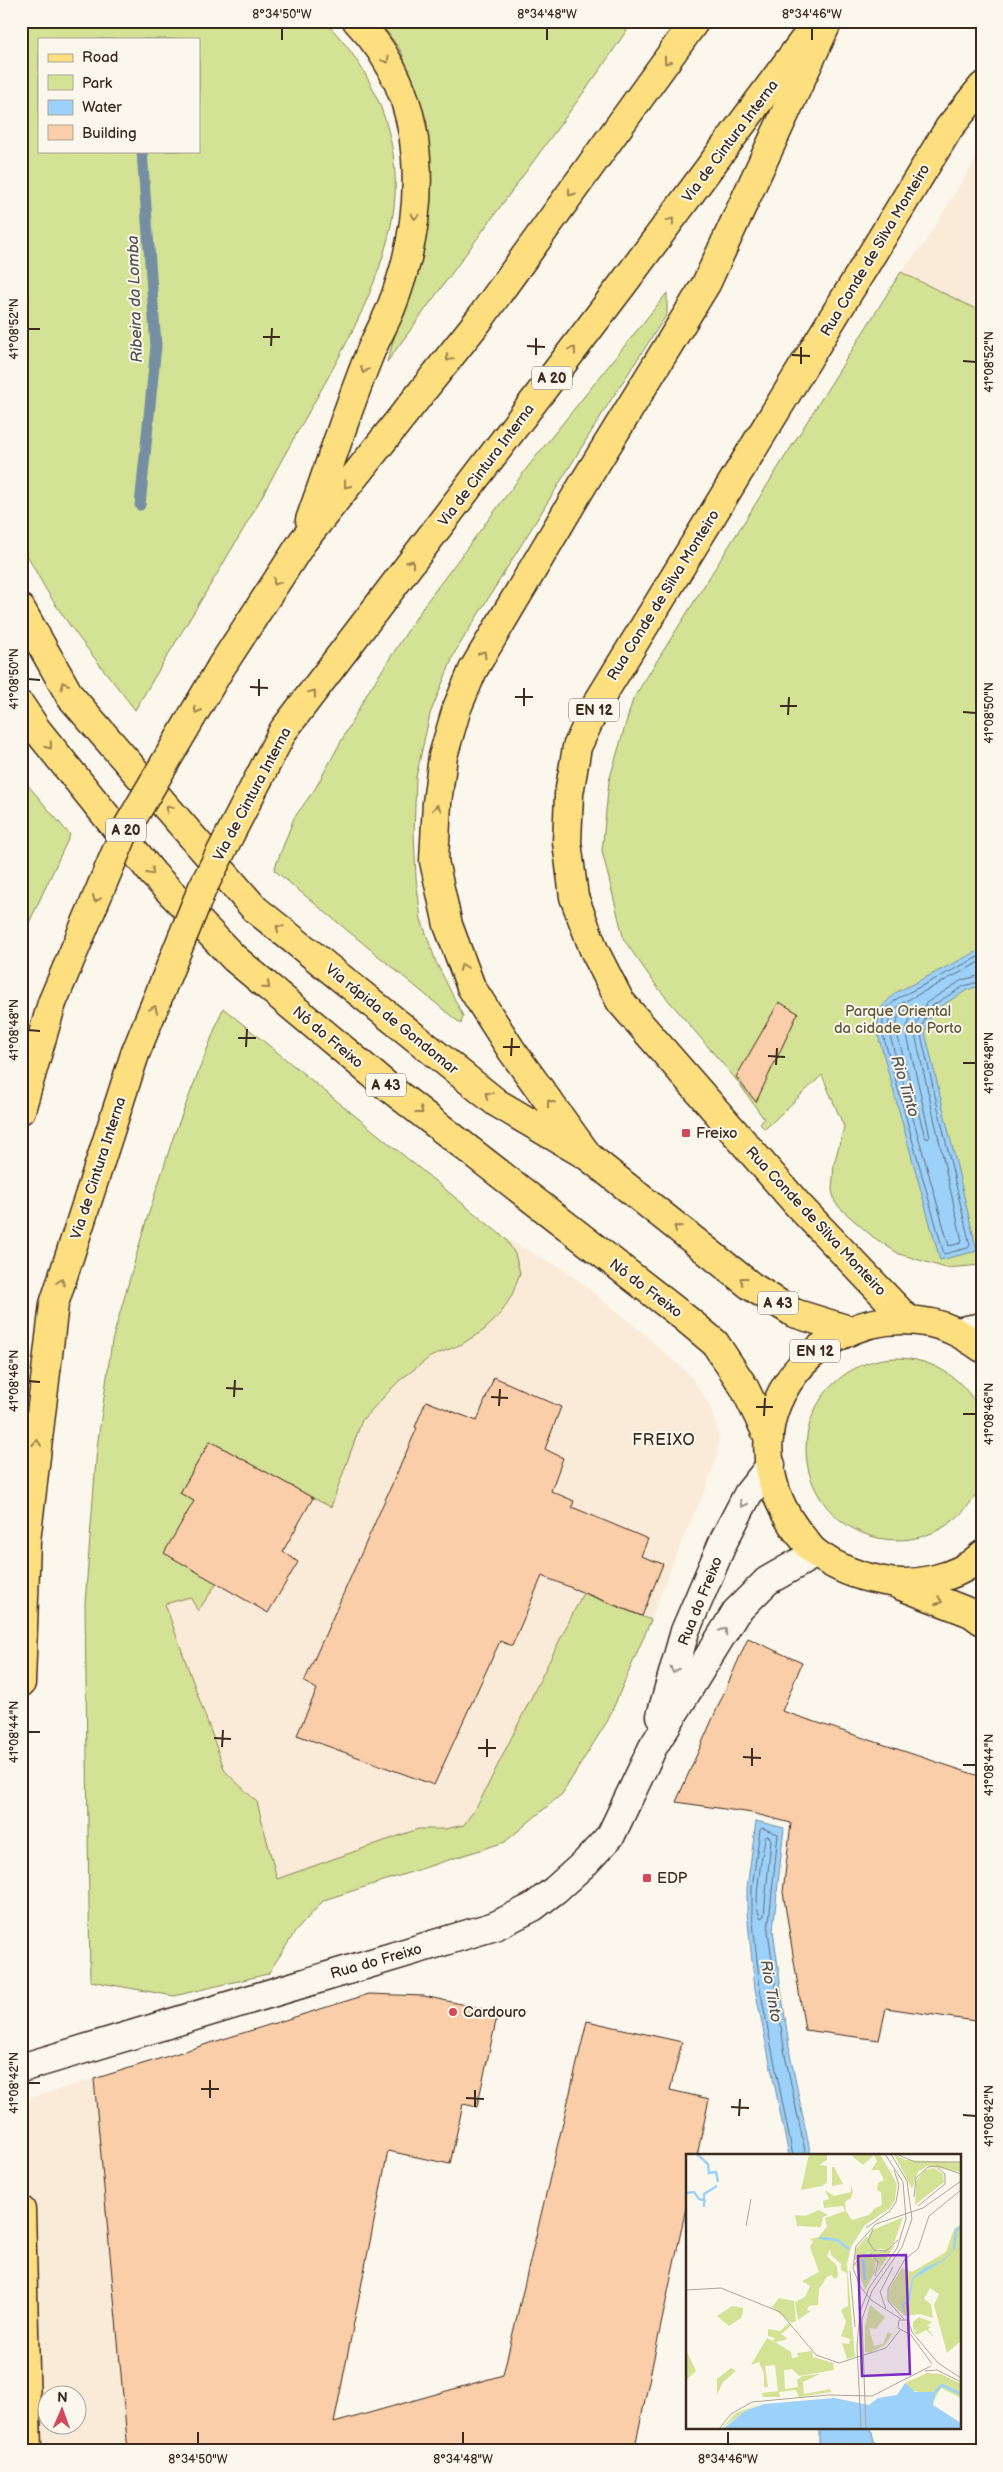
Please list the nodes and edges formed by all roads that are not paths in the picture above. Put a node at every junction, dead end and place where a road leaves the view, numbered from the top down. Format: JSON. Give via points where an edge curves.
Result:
{"nodes":[{"id":1,"x":357,"y":21,"type":"edge"},
{"id":2,"x":695,"y":21,"type":"edge"},
{"id":3,"x":818,"y":21,"type":"edge"},
{"id":4,"x":828,"y":21,"type":"edge"},
{"id":5,"x":982,"y":87,"type":"edge"},
{"id":6,"x":303,"y":542,"type":"junction"},
{"id":7,"x":21,"y":609,"type":"edge"},
{"id":8,"x":21,"y":706,"type":"edge"},
{"id":9,"x":21,"y":1110,"type":"edge"},
{"id":10,"x":589,"y":1157,"type":"junction"},
{"id":11,"x":908,"y":1320,"type":"junction"},
{"id":12,"x":969,"y":1329,"type":"edge"},
{"id":13,"x":849,"y":1330,"type":"junction"},
{"id":14,"x":982,"y":1348,"type":"edge"},
{"id":15,"x":769,"y":1438,"type":"junction"},
{"id":16,"x":771,"y":1465,"type":"junction"},
{"id":17,"x":816,"y":1553,"type":"junction"},
{"id":18,"x":982,"y":1555,"type":"edge"},
{"id":19,"x":895,"y":1584,"type":"junction"},
{"id":20,"x":982,"y":1621,"type":"edge"},
{"id":21,"x":21,"y":1683,"type":"edge"},
{"id":22,"x":653,"y":1747,"type":"junction"},
{"id":23,"x":21,"y":2068,"type":"edge"},
{"id":24,"x":21,"y":2210,"type":"edge"},
{"id":25,"x":27,"y":2451,"type":"edge"}],
"edges":[{"from":1,"to":6,"type":"main road","one_way":true,"via":[[373,38],[393,71],[406,103],[416,140],[416,218],[391,308],[370,352]]},
{"from":2,"to":6,"type":"main road","number":"A 20","one_way":true,"via":[[479,320]]},
{"from":21,"to":3,"type":"main road","name":"Via de Cintura Interna","number":"A 20","one_way":true,"bridge":true,"via":[[26,1541],[54,1304],[135,1054],[202,889],[283,732]]},
{"from":10,"to":4,"type":"main road","one_way":true,"via":[[471,988],[448,925],[434,861],[443,756],[457,708],[473,670],[706,284]]},
{"from":5,"to":11,"type":"main road","name":"Rua Conde de Silva Monteiro","number":"EN 12","via":[[949,128],[598,702],[577,747],[569,794],[568,842],[574,897],[594,950],[620,1001],[798,1205]]},
{"from":6,"to":9,"type":"main road","number":"A 20","one_way":true,"bridge":true,"via":[[221,668],[124,833],[52,1003]]},
{"from":10,"to":7,"type":"main road","name":"Via rápida de Gondomar","number":"A 43","one_way":true,"via":[[497,1103],[255,909],[70,696]]},
{"from":8,"to":15,"type":"main road","name":"Nó do Freixo","number":"A 43","one_way":true,"via":[[152,874],[234,958],[387,1086],[715,1343],[744,1387]]},
{"from":13,"to":10,"type":"main road","name":"Via rápida de Gondomar","number":"A 43","one_way":true,"via":[[794,1313],[751,1286]]},
{"from":11,"to":12,"type":"main road","number":"EN 12"},
{"from":11,"to":13,"type":"main road","number":"EN 12","via":[[878,1321]]},
{"from":12,"to":14,"type":"main road","number":"EN 12"},
{"from":13,"to":15,"type":"main road","number":"EN 12","via":[[819,1348],[794,1373],[777,1404]]},
{"from":15,"to":16,"type":"main road","number":"EN 12"},
{"from":16,"to":17,"type":"main road","number":"EN 12","via":[[771,1481],[788,1521]]},
{"from":16,"to":22,"type":"main road","name":"Rua do Freixo","one_way":true,"via":[[748,1494],[724,1540],[685,1631]]},
{"from":17,"to":19,"type":"main road","number":"EN 12","via":[[853,1575]]},
{"from":22,"to":17,"type":"main road","name":"Rua do Freixo","one_way":true,"via":[[736,1612],[767,1581]]},
{"from":18,"to":19,"type":"main road","number":"EN 12","via":[[937,1579]]},
{"from":19,"to":20,"type":"main road","number":"EN 12","one_way":true,"via":[[971,1613]]},
{"from":22,"to":23,"type":"main road","name":"Rua do Freixo","via":[[611,1835],[555,1890],[516,1917]]},
{"from":24,"to":25,"type":"main road"}]}
